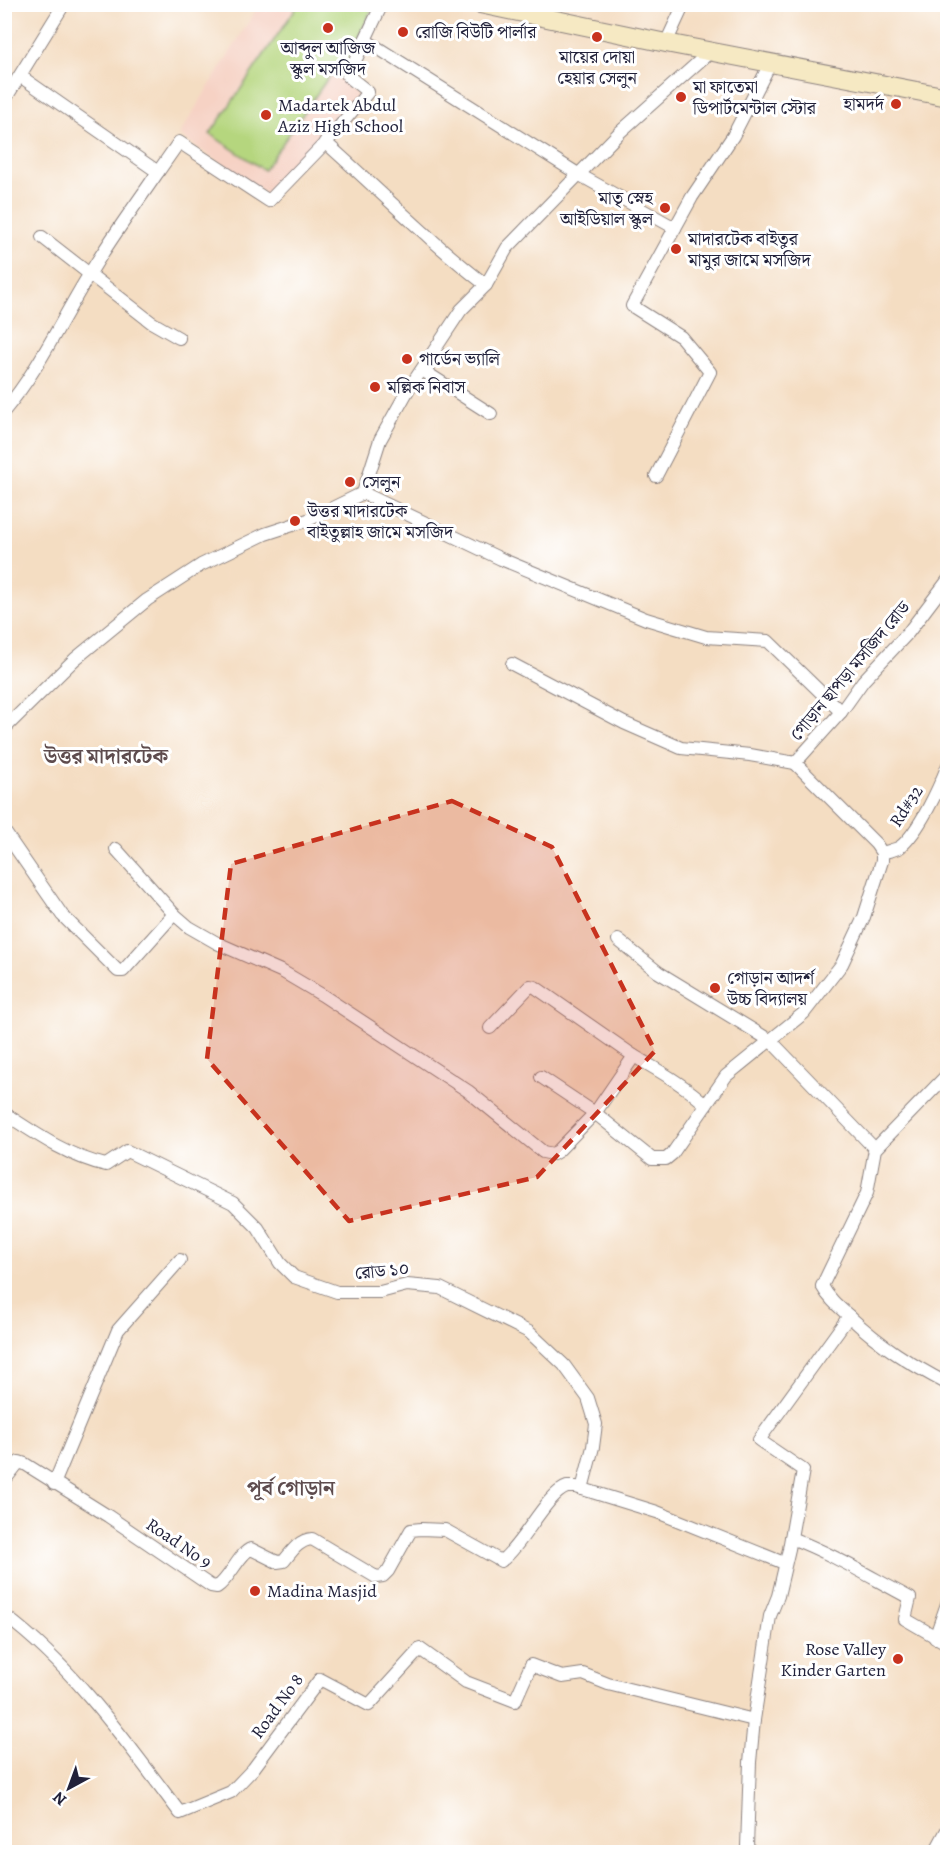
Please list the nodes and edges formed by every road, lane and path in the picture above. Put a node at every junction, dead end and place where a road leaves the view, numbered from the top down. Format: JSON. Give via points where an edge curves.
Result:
{"nodes":[{"id":1,"x":64,"y":4,"type":"edge"},
{"id":2,"x":382,"y":4,"type":"edge"},
{"id":3,"x":480,"y":4,"type":"edge"},
{"id":4,"x":684,"y":4,"type":"edge"},
{"id":5,"x":365,"y":40,"type":"junction"},
{"id":6,"x":666,"y":43,"type":"junction"},
{"id":7,"x":711,"y":51,"type":"junction"},
{"id":8,"x":771,"y":62,"type":"junction"},
{"id":9,"x":20,"y":76,"type":"junction"},
{"id":10,"x":948,"y":96,"type":"edge"},
{"id":11,"x":4,"y":101,"type":"edge"},
{"id":12,"x":325,"y":142,"type":"junction"},
{"id":13,"x":158,"y":172,"type":"junction"},
{"id":14,"x":578,"y":174,"type":"junction"},
{"id":15,"x":675,"y":228,"type":"junction"},
{"id":16,"x":42,"y":237,"type":"dead end"},
{"id":17,"x":89,"y":274,"type":"junction"},
{"id":18,"x":486,"y":285,"type":"junction"},
{"id":19,"x":179,"y":338,"type":"dead end"},
{"id":20,"x":422,"y":370,"type":"junction"},
{"id":21,"x":4,"y":411,"type":"edge"},
{"id":22,"x":491,"y":414,"type":"dead end"},
{"id":23,"x":656,"y":476,"type":"dead end"},
{"id":24,"x":363,"y":493,"type":"junction"},
{"id":25,"x":947,"y":581,"type":"edge"},
{"id":26,"x":512,"y":664,"type":"dead end"},
{"id":27,"x":841,"y":712,"type":"junction"},
{"id":28,"x":4,"y":729,"type":"edge"},
{"id":29,"x":795,"y":763,"type":"junction"},
{"id":30,"x":948,"y":765,"type":"edge"},
{"id":31,"x":4,"y":831,"type":"edge"},
{"id":32,"x":116,"y":849,"type":"dead end"},
{"id":33,"x":882,"y":853,"type":"junction"},
{"id":34,"x":174,"y":914,"type":"junction"},
{"id":35,"x":618,"y":940,"type":"dead end"},
{"id":36,"x":490,"y":1028,"type":"dead end"},
{"id":37,"x":771,"y":1041,"type":"junction"},
{"id":38,"x":634,"y":1056,"type":"junction"},
{"id":39,"x":948,"y":1074,"type":"edge"},
{"id":40,"x":541,"y":1077,"type":"dead end"},
{"id":41,"x":706,"y":1105,"type":"junction"},
{"id":42,"x":4,"y":1113,"type":"edge"},
{"id":43,"x":594,"y":1113,"type":"junction"},
{"id":44,"x":874,"y":1149,"type":"junction"},
{"id":45,"x":180,"y":1260,"type":"dead end"},
{"id":46,"x":849,"y":1316,"type":"junction"},
{"id":47,"x":948,"y":1384,"type":"edge"},
{"id":48,"x":4,"y":1480,"type":"edge"},
{"id":49,"x":54,"y":1484,"type":"junction"},
{"id":50,"x":582,"y":1489,"type":"junction"},
{"id":51,"x":791,"y":1538,"type":"junction"},
{"id":52,"x":784,"y":1563,"type":"junction"},
{"id":53,"x":948,"y":1601,"type":"edge"},
{"id":54,"x":4,"y":1615,"type":"edge"},
{"id":55,"x":936,"y":1638,"type":"junction"},
{"id":56,"x":948,"y":1644,"type":"edge"},
{"id":57,"x":754,"y":1720,"type":"junction"},
{"id":58,"x":948,"y":1828,"type":"edge"},
{"id":59,"x":752,"y":1852,"type":"edge"},
{"id":60,"x":935,"y":1852,"type":"edge"}],
"edges":[{"from":1,"to":9,"type":"street"},
{"from":2,"to":5,"type":"street"},
{"from":3,"to":6,"type":"street"},
{"from":4,"to":6,"type":"street"},
{"from":5,"to":12,"type":"street","via":[[348,76],[368,92]]},
{"from":5,"to":14,"type":"street"},
{"from":6,"to":7,"type":"street"},
{"from":7,"to":8,"type":"street"},
{"from":7,"to":14,"type":"street"},
{"from":8,"to":10,"type":"street"},
{"from":8,"to":15,"type":"street","via":[[733,136]]},
{"from":9,"to":11,"type":"street"},
{"from":9,"to":13,"type":"street"},
{"from":12,"to":13,"type":"street","via":[[269,201],[179,142]]},
{"from":12,"to":18,"type":"street"},
{"from":13,"to":17,"type":"street"},
{"from":14,"to":15,"type":"street"},
{"from":14,"to":18,"type":"street","via":[[507,249]]},
{"from":15,"to":23,"type":"street","via":[[632,306],[681,337],[710,372]]},
{"from":16,"to":17,"type":"street"},
{"from":17,"to":19,"type":"street","via":[[151,322]]},
{"from":17,"to":21,"type":"street","via":[[20,392]]},
{"from":18,"to":20,"type":"street","via":[[460,310]]},
{"from":20,"to":22,"type":"street"},
{"from":20,"to":24,"type":"street","via":[[380,440]]},
{"from":24,"to":27,"type":"street","via":[[501,560],[646,619],[706,637],[768,641]]},
{"from":24,"to":28,"type":"street","via":[[201,565],[147,600],[75,659]]},
{"from":25,"to":27,"type":"street","name":"গোড়ান ছাপড়া মসজিদ রোড"},
{"from":26,"to":29,"type":"street","via":[[681,748]]},
{"from":27,"to":29,"type":"street","name":"গোড়ান ছাপড়া মসজিদ রোড"},
{"from":29,"to":33,"type":"street","name":"গোড়ান ছাপড়া মসজিদ রোড"},
{"from":30,"to":33,"type":"street","name":"Rd#32","via":[[935,796],[909,836],[899,848]]},
{"from":31,"to":34,"type":"street","via":[[62,915],[117,971],[123,971]]},
{"from":32,"to":34,"type":"street"},
{"from":33,"to":37,"type":"street","via":[[864,917],[842,964],[804,1014]]},
{"from":34,"to":43,"type":"street","via":[[217,943],[283,972],[322,995],[468,1091],[543,1152],[558,1151]]},
{"from":35,"to":37,"type":"street","via":[[658,972]]},
{"from":36,"to":38,"type":"street","via":[[530,986]]},
{"from":37,"to":41,"type":"street","via":[[726,1076]]},
{"from":37,"to":44,"type":"street"},
{"from":38,"to":41,"type":"street"},
{"from":38,"to":43,"type":"street"},
{"from":39,"to":44,"type":"street"},
{"from":40,"to":43,"type":"street"},
{"from":41,"to":43,"type":"street","via":[[672,1154],[659,1160],[646,1155]]},
{"from":42,"to":50,"type":"street","name":"রোড ১০","via":[[90,1161],[106,1165],[127,1150],[233,1203],[258,1228],[294,1277],[337,1292],[380,1292],[407,1285],[440,1288],[529,1332],[564,1365],[588,1398],[596,1424]]},
{"from":44,"to":46,"type":"street","via":[[867,1193],[822,1286]]},
{"from":45,"to":49,"type":"street","via":[[118,1330]]},
{"from":46,"to":47,"type":"street","via":[[905,1361]]},
{"from":46,"to":51,"type":"street","via":[[759,1440],[803,1470]]},
{"from":48,"to":49,"type":"street","name":"Road No 9","via":[[19,1462]]},
{"from":49,"to":50,"type":"street","name":"Road No 9","via":[[217,1587],[246,1550],[284,1561],[304,1540],[312,1539],[376,1577],[383,1576],[411,1530],[421,1529],[446,1530],[501,1562],[560,1491],[568,1487]]},
{"from":50,"to":52,"type":"street","via":[[657,1512]]},
{"from":51,"to":52,"type":"street"},
{"from":51,"to":55,"type":"street","via":[[843,1560],[910,1598],[905,1619]]},
{"from":52,"to":57,"type":"street","via":[[770,1617]]},
{"from":53,"to":55,"type":"street"},
{"from":54,"to":57,"type":"street","name":"Road No 8","via":[[32,1636],[76,1684],[180,1813],[231,1792],[253,1769],[320,1679],[369,1705],[420,1649],[466,1682],[515,1701],[531,1665],[562,1677],[583,1674],[608,1684]]},
{"from":55,"to":56,"type":"street"},
{"from":57,"to":59,"type":"street","via":[[747,1847]]},
{"from":58,"to":60,"type":"street"}]}
